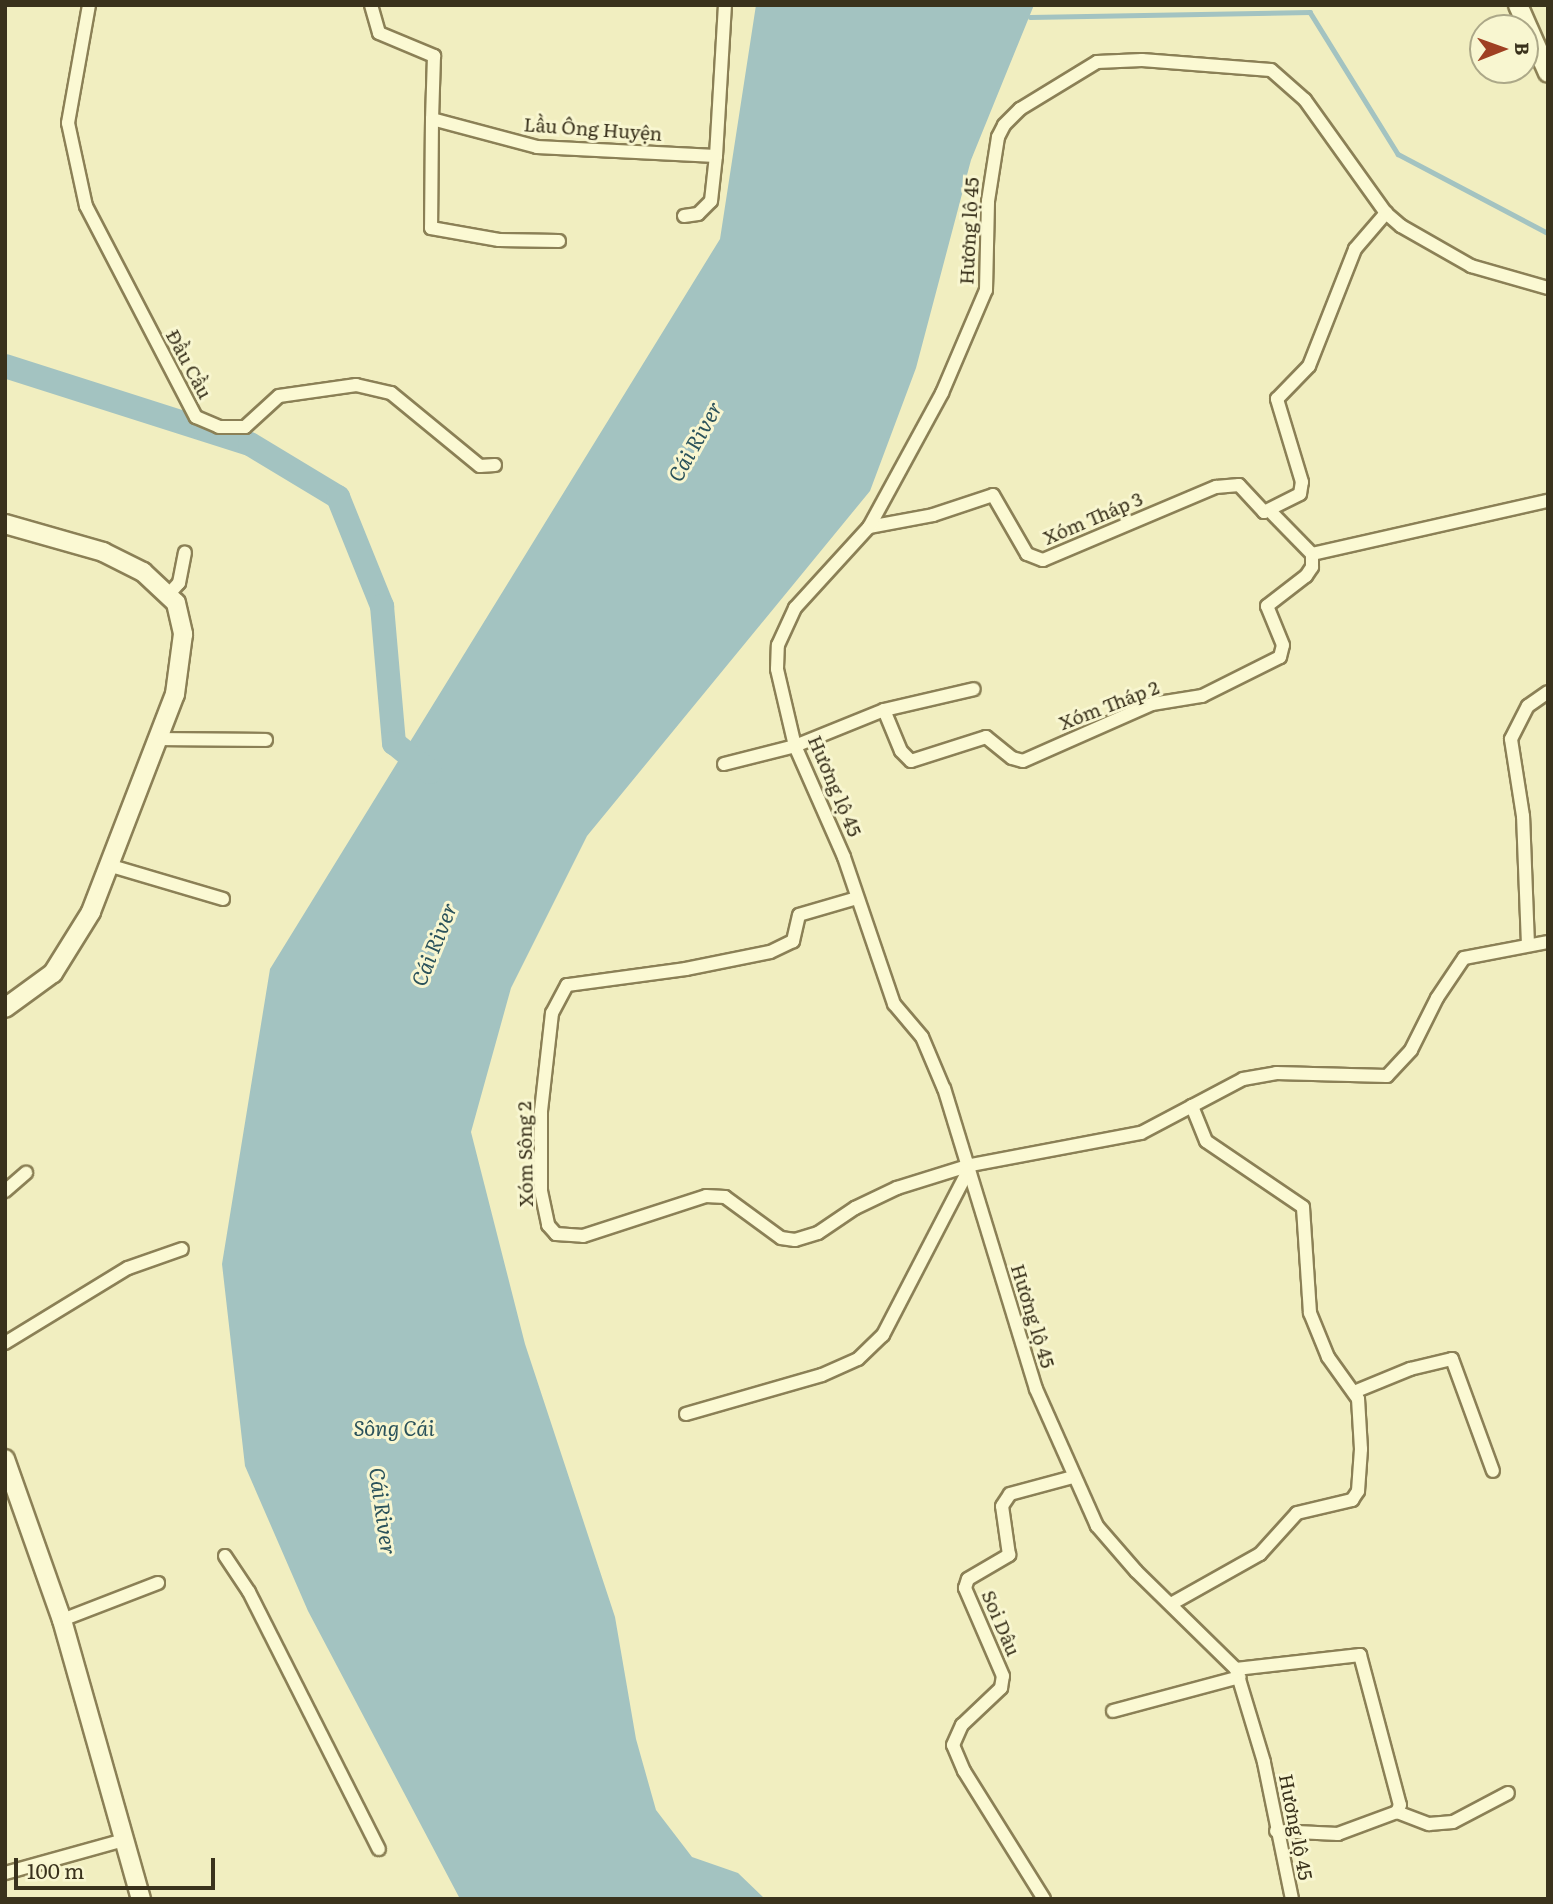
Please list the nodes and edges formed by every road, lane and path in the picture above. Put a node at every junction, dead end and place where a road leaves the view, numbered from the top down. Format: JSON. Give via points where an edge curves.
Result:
{"nodes":[{"id":1,"x":89,"y":5,"type":"edge"},
{"id":2,"x":371,"y":5,"type":"edge"},
{"id":3,"x":724,"y":5,"type":"edge"},
{"id":4,"x":1518,"y":5,"type":"edge"},
{"id":5,"x":1548,"y":73,"type":"edge"},
{"id":6,"x":432,"y":119,"type":"junction"},
{"id":7,"x":716,"y":156,"type":"junction"},
{"id":8,"x":1386,"y":213,"type":"junction"},
{"id":9,"x":684,"y":216,"type":"dead end"},
{"id":10,"x":559,"y":241,"type":"dead end"},
{"id":11,"x":1548,"y":288,"type":"edge"},
{"id":12,"x":495,"y":465,"type":"dead end"},
{"id":13,"x":1548,"y":501,"type":"edge"},
{"id":14,"x":1270,"y":511,"type":"junction"},
{"id":15,"x":5,"y":524,"type":"edge"},
{"id":16,"x":869,"y":527,"type":"junction"},
{"id":17,"x":185,"y":553,"type":"dead end"},
{"id":18,"x":1312,"y":555,"type":"junction"},
{"id":19,"x":169,"y":594,"type":"junction"},
{"id":20,"x":974,"y":689,"type":"dead end"},
{"id":21,"x":1548,"y":692,"type":"edge"},
{"id":22,"x":884,"y":710,"type":"junction"},
{"id":23,"x":160,"y":739,"type":"junction"},
{"id":24,"x":266,"y":740,"type":"dead end"},
{"id":25,"x":795,"y":746,"type":"junction"},
{"id":26,"x":724,"y":764,"type":"dead end"},
{"id":27,"x":108,"y":865,"type":"junction"},
{"id":28,"x":857,"y":898,"type":"junction"},
{"id":29,"x":223,"y":899,"type":"dead end"},
{"id":30,"x":1548,"y":942,"type":"edge"},
{"id":31,"x":1528,"y":945,"type":"junction"},
{"id":32,"x":5,"y":1008,"type":"edge"},
{"id":33,"x":1192,"y":1106,"type":"junction"},
{"id":34,"x":971,"y":1165,"type":"junction"},
{"id":35,"x":26,"y":1173,"type":"dead end"},
{"id":36,"x":5,"y":1191,"type":"edge"},
{"id":37,"x":181,"y":1249,"type":"dead end"},
{"id":38,"x":5,"y":1343,"type":"edge"},
{"id":39,"x":1354,"y":1392,"type":"junction"},
{"id":40,"x":686,"y":1414,"type":"dead end"},
{"id":41,"x":5,"y":1459,"type":"edge"},
{"id":42,"x":1493,"y":1471,"type":"dead end"},
{"id":43,"x":1073,"y":1477,"type":"junction"},
{"id":44,"x":225,"y":1556,"type":"dead end"},
{"id":45,"x":158,"y":1583,"type":"dead end"},
{"id":46,"x":1171,"y":1604,"type":"junction"},
{"id":47,"x":62,"y":1620,"type":"junction"},
{"id":48,"x":1238,"y":1673,"type":"junction"},
{"id":49,"x":1113,"y":1711,"type":"dead end"},
{"id":50,"x":1508,"y":1793,"type":"dead end"},
{"id":51,"x":1397,"y":1812,"type":"junction"},
{"id":52,"x":1276,"y":1831,"type":"junction"},
{"id":53,"x":124,"y":1840,"type":"junction"},
{"id":54,"x":379,"y":1849,"type":"dead end"},
{"id":55,"x":5,"y":1873,"type":"edge"},
{"id":56,"x":141,"y":1899,"type":"edge"},
{"id":57,"x":1044,"y":1899,"type":"edge"},
{"id":58,"x":1292,"y":1899,"type":"edge"}],
"edges":[{"from":1,"to":12,"type":"street","name":"Đầu Cầu","via":[[68,123],[86,206],[196,417],[219,427],[245,427],[279,396],[356,385],[391,393],[480,466]]},
{"from":2,"to":6,"type":"street","via":[[379,33],[434,56]]},
{"from":3,"to":7,"type":"street"},
{"from":4,"to":5,"type":"street"},
{"from":6,"to":7,"type":"street","name":"Lầu Ông Huyện","via":[[537,147]]},
{"from":6,"to":10,"type":"street","via":[[430,228],[499,240]]},
{"from":7,"to":9,"type":"street","via":[[712,201],[698,215]]},
{"from":8,"to":11,"type":"street","name":"Hương lộ 45","via":[[1450,257],[1496,276]]},
{"from":8,"to":14,"type":"street","via":[[1354,249],[1314,358],[1278,397],[1302,489]]},
{"from":8,"to":16,"type":"street","name":"Hương lộ 45","via":[[1305,100],[1271,70],[1132,60],[1104,60],[1082,69],[1020,109],[998,137],[988,201],[986,290],[942,393]]},
{"from":13,"to":18,"type":"street"},
{"from":14,"to":16,"type":"street","name":"Xóm Tháp 3","via":[[1260,510],[1240,485],[1225,485],[1043,560],[1027,554],[993,495],[933,515]]},
{"from":14,"to":18,"type":"street","name":"Xóm Tháp 3"},
{"from":15,"to":19,"type":"street","via":[[113,556]]},
{"from":16,"to":25,"type":"street","name":"Hương lộ 45","via":[[795,608],[781,633],[777,669]]},
{"from":17,"to":19,"type":"street","via":[[180,583]]},
{"from":18,"to":22,"type":"street","name":"Xóm Tháp 2","via":[[1306,576],[1267,606],[1283,646],[1280,657],[1202,696],[1152,704],[1019,761],[986,737],[911,761],[901,751]]},
{"from":19,"to":23,"type":"street","via":[[180,612],[183,644],[175,694]]},
{"from":20,"to":22,"type":"street"},
{"from":21,"to":31,"type":"street","via":[[1528,706],[1511,739],[1523,816]]},
{"from":22,"to":25,"type":"street"},
{"from":23,"to":24,"type":"street"},
{"from":23,"to":27,"type":"street"},
{"from":25,"to":26,"type":"street"},
{"from":25,"to":28,"type":"street","name":"Hương lộ 45"},
{"from":27,"to":29,"type":"street"},
{"from":27,"to":32,"type":"street","via":[[91,912],[67,953],[42,984]]},
{"from":28,"to":34,"type":"street","name":"Hương lộ 45","via":[[894,1004],[922,1037]]},
{"from":28,"to":34,"type":"street","name":"Xóm Sông 2","via":[[799,915],[793,941],[770,952],[567,985],[552,1013],[541,1111],[541,1191],[548,1225],[556,1234],[583,1236],[706,1196],[725,1197],[781,1238],[795,1240],[818,1233],[897,1188]]},
{"from":30,"to":31,"type":"street"},
{"from":31,"to":33,"type":"street","via":[[1464,958],[1411,1050],[1387,1076],[1276,1073],[1243,1079]]},
{"from":33,"to":34,"type":"street","via":[[1115,1141]]},
{"from":33,"to":39,"type":"street","via":[[1206,1141],[1303,1207],[1310,1313],[1328,1357]]},
{"from":34,"to":40,"type":"street","via":[[883,1335],[858,1359],[822,1376]]},
{"from":34,"to":43,"type":"street","name":"Hương lộ 45","via":[[1023,1351]]},
{"from":35,"to":36,"type":"street"},
{"from":37,"to":38,"type":"street","via":[[128,1268]]},
{"from":39,"to":42,"type":"street","via":[[1452,1359]]},
{"from":39,"to":46,"type":"street","via":[[1360,1411],[1361,1449],[1358,1491],[1352,1500],[1297,1513],[1260,1554]]},
{"from":41,"to":47,"type":"street"},
{"from":43,"to":46,"type":"street","name":"Hương lộ 45","via":[[1097,1526]]},
{"from":43,"to":57,"type":"street","name":"Soi Dâu","via":[[1010,1494],[1002,1506],[1009,1555],[968,1579],[965,1588],[1003,1676],[1001,1688],[962,1725],[953,1745],[964,1771]]},
{"from":44,"to":54,"type":"street","via":[[254,1602]]},
{"from":45,"to":47,"type":"street"},
{"from":46,"to":48,"type":"street","name":"Hương lộ 45"},
{"from":47,"to":53,"type":"street"},
{"from":48,"to":49,"type":"street"},
{"from":48,"to":51,"type":"street","via":[[1360,1655],[1400,1805]]},
{"from":48,"to":52,"type":"street","name":"Hương lộ 45","via":[[1264,1762]]},
{"from":50,"to":51,"type":"street","via":[[1453,1822],[1429,1824]]},
{"from":51,"to":52,"type":"street","via":[[1338,1835]]},
{"from":52,"to":58,"type":"street","name":"Hương lộ 45"},
{"from":53,"to":55,"type":"street"},
{"from":53,"to":56,"type":"street"}]}
